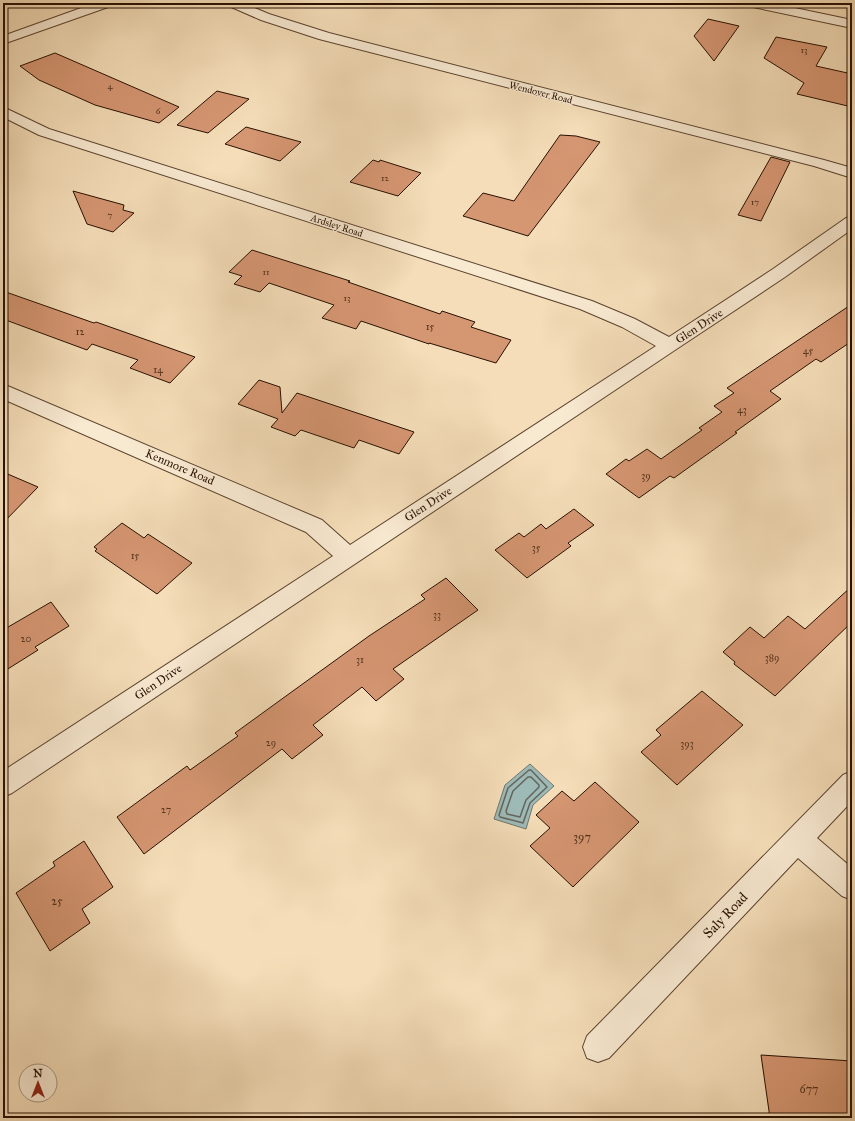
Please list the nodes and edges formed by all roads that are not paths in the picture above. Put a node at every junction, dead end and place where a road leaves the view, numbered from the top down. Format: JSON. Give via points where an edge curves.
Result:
{"nodes":[{"id":1,"x":107,"y":3,"type":"edge"},
{"id":2,"x":233,"y":3,"type":"edge"},
{"id":3,"x":753,"y":3,"type":"edge"},
{"id":4,"x":852,"y":24,"type":"edge"},
{"id":5,"x":3,"y":40,"type":"edge"},
{"id":6,"x":3,"y":111,"type":"edge"},
{"id":7,"x":852,"y":173,"type":"edge"},
{"id":8,"x":852,"y":220,"type":"edge"},
{"id":9,"x":669,"y":346,"type":"junction"},
{"id":10,"x":3,"y":392,"type":"edge"},
{"id":11,"x":348,"y":556,"type":"junction"},
{"id":12,"x":852,"y":783,"type":"edge"},
{"id":13,"x":3,"y":785,"type":"edge"},
{"id":14,"x":798,"y":840,"type":"junction"},
{"id":15,"x":852,"y":886,"type":"edge"},
{"id":16,"x":598,"y":1047,"type":"dead end"}],
"edges":[{"from":1,"to":5,"type":"street"},
{"from":2,"to":7,"type":"street","name":"Wendover Road","via":[[324,36]]},
{"from":3,"to":4,"type":"street"},
{"from":6,"to":9,"type":"street","name":"Ardsley Road","via":[[44,132],[586,305],[629,322]]},
{"from":8,"to":9,"type":"street","name":"Glen Drive","via":[[779,273]]},
{"from":9,"to":11,"type":"street","name":"Glen Drive"},
{"from":10,"to":11,"type":"street","name":"Kenmore Road","via":[[314,526]]},
{"from":11,"to":13,"type":"street","name":"Glen Drive"},
{"from":12,"to":14,"type":"street","name":"Saly Road"},
{"from":14,"to":15,"type":"street"},
{"from":14,"to":16,"type":"street","name":"Saly Road"}]}
